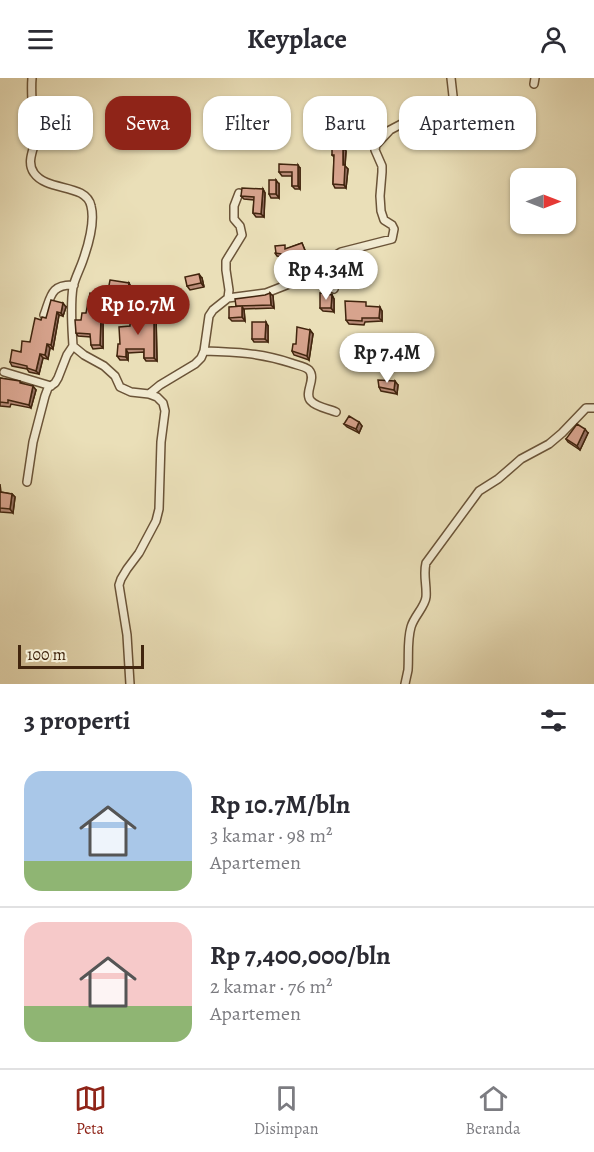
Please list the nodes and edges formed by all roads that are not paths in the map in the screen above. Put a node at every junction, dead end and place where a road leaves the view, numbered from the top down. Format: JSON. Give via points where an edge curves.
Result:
{"nodes":[{"id":1,"x":32,"y":78,"type":"edge"},
{"id":2,"x":451,"y":78,"type":"edge"},
{"id":3,"x":239,"y":193,"type":"edge"},
{"id":4,"x":311,"y":277,"type":"junction"},
{"id":5,"x":74,"y":285,"type":"junction"},
{"id":6,"x":334,"y":289,"type":"dead end"},
{"id":7,"x":228,"y":298,"type":"junction"},
{"id":8,"x":44,"y":315,"type":"edge"},
{"id":9,"x":73,"y":346,"type":"junction"},
{"id":10,"x":204,"y":351,"type":"junction"},
{"id":11,"x":4,"y":372,"type":"dead end"},
{"id":12,"x":51,"y":386,"type":"junction"},
{"id":13,"x":149,"y":394,"type":"junction"},
{"id":14,"x":594,"y":408,"type":"edge"},
{"id":15,"x":336,"y":412,"type":"dead end"},
{"id":16,"x":27,"y":482,"type":"dead end"},
{"id":17,"x":130,"y":684,"type":"edge"},
{"id":18,"x":405,"y":684,"type":"edge"}],
"edges":[{"from":1,"to":5,"type":"street","via":[[36,139],[31,169],[38,178],[82,194],[91,206],[88,243]]},
{"from":2,"to":4,"type":"street","via":[[454,122],[447,127],[409,120],[390,130],[376,145],[382,172],[381,211],[394,230],[392,239],[341,252]]},
{"from":3,"to":7,"type":"street","via":[[234,219],[242,235],[226,261]]},
{"from":4,"to":6,"type":"street"},
{"from":4,"to":7,"type":"street","via":[[266,293]]},
{"from":5,"to":8,"type":"street","via":[[57,287]]},
{"from":5,"to":9,"type":"street"},
{"from":7,"to":10,"type":"street","via":[[209,316]]},
{"from":9,"to":12,"type":"street"},
{"from":9,"to":13,"type":"street","via":[[104,366],[120,387]]},
{"from":10,"to":13,"type":"street","via":[[195,364]]},
{"from":10,"to":15,"type":"street","via":[[252,353],[303,367],[310,375],[309,399]]},
{"from":11,"to":12,"type":"street"},
{"from":12,"to":16,"type":"street","via":[[33,442]]},
{"from":13,"to":17,"type":"street","via":[[158,397],[165,411],[159,509],[140,552],[119,585]]},
{"from":14,"to":18,"type":"street","via":[[586,408],[549,444],[521,459],[479,491],[447,533],[424,570],[426,599],[410,629]]}]}
